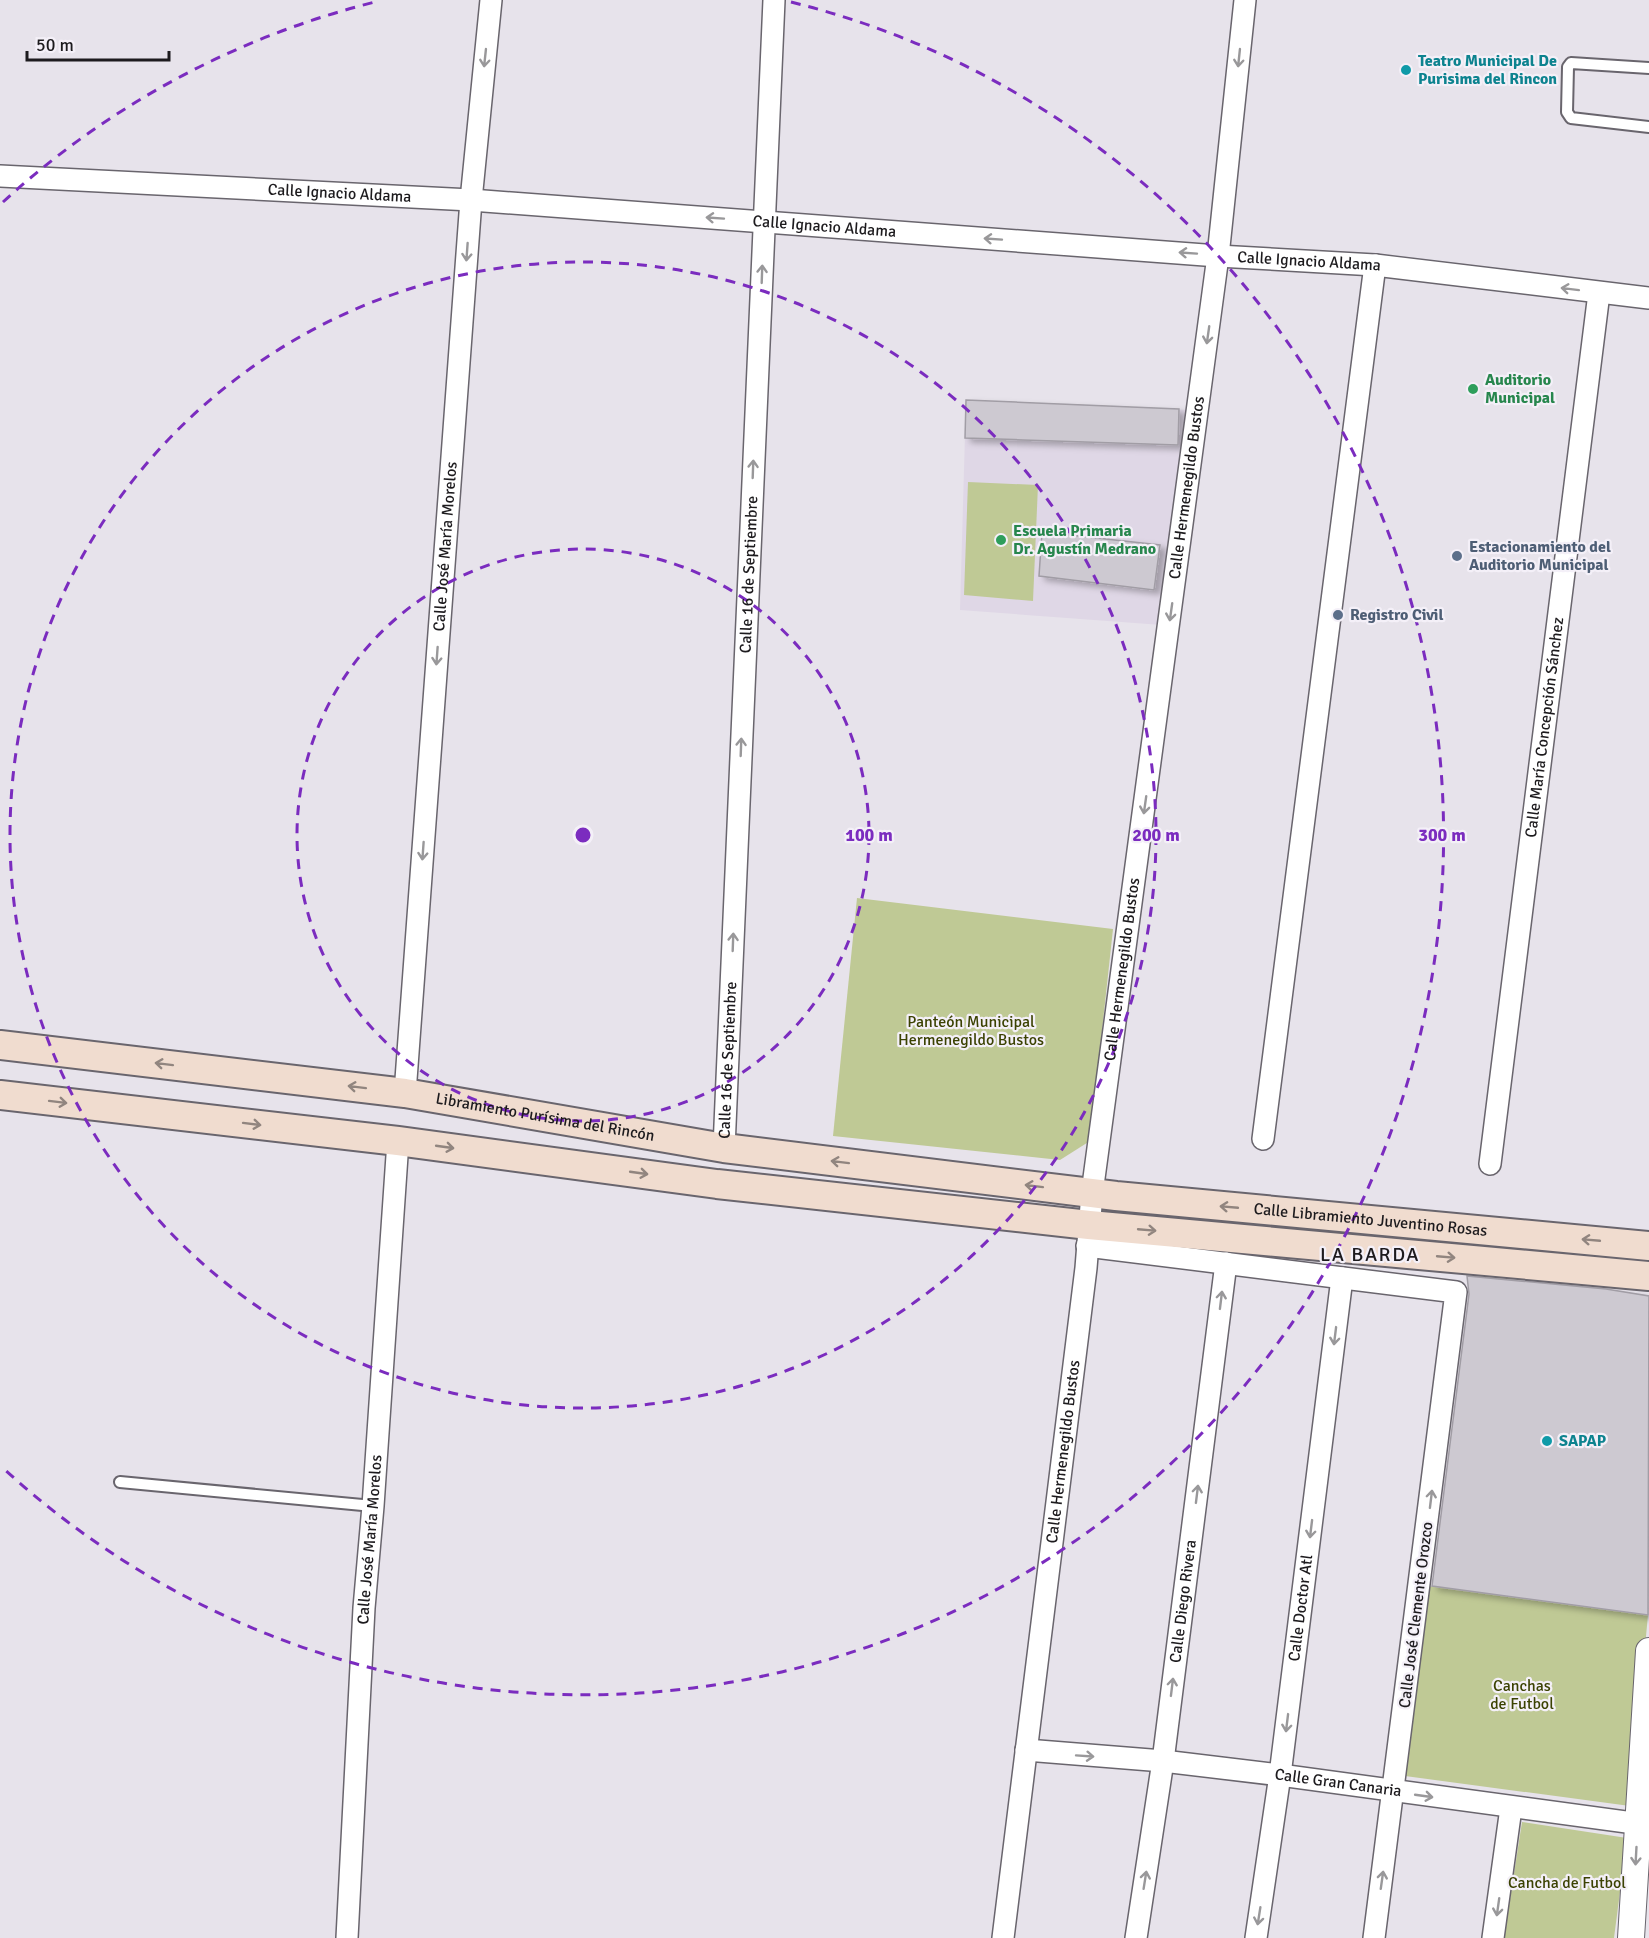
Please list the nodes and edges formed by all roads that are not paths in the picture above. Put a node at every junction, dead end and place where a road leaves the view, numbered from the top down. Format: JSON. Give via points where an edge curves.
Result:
{"nodes":[{"id":1,"x":491,"y":0,"type":"edge"},
{"id":2,"x":774,"y":0,"type":"edge"},
{"id":3,"x":1245,"y":0,"type":"edge"},
{"id":4,"x":1649,"y":68,"type":"edge"},
{"id":5,"x":1649,"y":128,"type":"edge"},
{"id":6,"x":0,"y":176,"type":"edge"},
{"id":7,"x":471,"y":200,"type":"junction"},
{"id":8,"x":764,"y":221,"type":"junction"},
{"id":9,"x":1218,"y":256,"type":"junction"},
{"id":10,"x":1375,"y":265,"type":"junction"},
{"id":11,"x":1599,"y":293,"type":"junction"},
{"id":12,"x":1649,"y":298,"type":"edge"},
{"id":13,"x":0,"y":1045,"type":"edge"},
{"id":14,"x":405,"y":1093,"type":"junction"},
{"id":15,"x":0,"y":1095,"type":"edge"},
{"id":16,"x":1263,"y":1139,"type":"dead end"},
{"id":17,"x":398,"y":1141,"type":"junction"},
{"id":18,"x":724,"y":1148,"type":"junction"},
{"id":19,"x":1490,"y":1164,"type":"dead end"},
{"id":20,"x":1092,"y":1193,"type":"junction"},
{"id":21,"x":1088,"y":1235,"type":"junction"},
{"id":22,"x":1649,"y":1246,"type":"edge"},
{"id":23,"x":1226,"y":1263,"type":"junction"},
{"id":24,"x":1649,"y":1276,"type":"edge"},
{"id":25,"x":1342,"y":1278,"type":"junction"},
{"id":26,"x":120,"y":1482,"type":"dead end"},
{"id":27,"x":373,"y":1506,"type":"junction"},
{"id":28,"x":1649,"y":1651,"type":"edge"},
{"id":29,"x":1026,"y":1750,"type":"junction"},
{"id":30,"x":1163,"y":1761,"type":"junction"},
{"id":31,"x":1280,"y":1775,"type":"junction"},
{"id":32,"x":1394,"y":1792,"type":"junction"},
{"id":33,"x":1511,"y":1808,"type":"junction"},
{"id":34,"x":1643,"y":1824,"type":"edge"},
{"id":35,"x":347,"y":1938,"type":"edge"},
{"id":36,"x":1003,"y":1938,"type":"edge"},
{"id":37,"x":1136,"y":1938,"type":"edge"},
{"id":38,"x":1256,"y":1938,"type":"edge"},
{"id":39,"x":1374,"y":1938,"type":"edge"},
{"id":40,"x":1493,"y":1938,"type":"edge"},
{"id":41,"x":1631,"y":1938,"type":"edge"}],
"edges":[{"from":1,"to":7,"type":"street","name":"Calle José María Morelos","one_way":true},
{"from":2,"to":8,"type":"street","name":"Calle 16 de Septiembre"},
{"from":3,"to":9,"type":"street","name":"Calle Hermenegildo Bustos","one_way":true},
{"from":4,"to":5,"type":"lane","via":[[1571,63],[1567,112],[1571,118]]},
{"from":6,"to":7,"type":"street","name":"Calle Ignacio Aldama"},
{"from":8,"to":7,"type":"street","name":"Calle Ignacio Aldama","one_way":true},
{"from":7,"to":14,"type":"street","name":"Calle José María Morelos","one_way":true},
{"from":9,"to":8,"type":"street","name":"Calle Ignacio Aldama","one_way":true},
{"from":18,"to":8,"type":"street","name":"Calle 16 de Septiembre","one_way":true},
{"from":9,"to":10,"type":"street","name":"Calle Ignacio Aldama"},
{"from":9,"to":20,"type":"street","name":"Calle Hermenegildo Bustos","one_way":true},
{"from":11,"to":10,"type":"street","name":"Calle Ignacio Aldama","one_way":true},
{"from":10,"to":16,"type":"street"},
{"from":11,"to":12,"type":"street","name":"Calle Ignacio Aldama"},
{"from":11,"to":19,"type":"street","name":"Calle María Concepción Sánchez"},
{"from":14,"to":13,"type":"main road","name":"Libramiento Purísima del Rincón","one_way":true},
{"from":14,"to":18,"type":"main road","name":"Libramiento Purísima del Rincón"},
{"from":15,"to":17,"type":"main road","one_way":true},
{"from":17,"to":21,"type":"main road","one_way":true},
{"from":17,"to":27,"type":"street","name":"Calle José María Morelos"},
{"from":20,"to":18,"type":"main road","name":"Libramiento Purísima del Rincón","one_way":true},
{"from":20,"to":21,"type":"street","name":"Calle Hermenegildo Bustos"},
{"from":22,"to":20,"type":"main road","name":"Calle Libramiento Juventino Rosas","one_way":true},
{"from":21,"to":23,"type":"street"},
{"from":21,"to":24,"type":"main road","name":"Calle Libramiento Juventino Rosas","one_way":true},
{"from":21,"to":29,"type":"street","name":"Calle Hermenegildo Bustos"},
{"from":23,"to":25,"type":"street"},
{"from":30,"to":23,"type":"street","name":"Calle Diego Rivera","one_way":true},
{"from":25,"to":31,"type":"street","name":"Calle Doctor Atl","one_way":true},
{"from":32,"to":25,"type":"street","name":"Calle José Clemente Orozco","one_way":true,"via":[[1456,1292]]},
{"from":26,"to":27,"type":"lane"},
{"from":27,"to":35,"type":"street","name":"Calle José María Morelos"},
{"from":28,"to":34,"type":"street"},
{"from":29,"to":30,"type":"street","name":"Calle Gran Canaria","one_way":true},
{"from":29,"to":36,"type":"street","name":"Calle Hermenegildo Bustos"},
{"from":30,"to":31,"type":"street","name":"Calle Gran Canaria"},
{"from":37,"to":30,"type":"street","name":"Calle Diego Rivera","one_way":true},
{"from":31,"to":32,"type":"street","name":"Calle Gran Canaria"},
{"from":31,"to":38,"type":"street","name":"Calle Doctor Atl","one_way":true},
{"from":32,"to":33,"type":"street","name":"Calle Gran Canaria","one_way":true},
{"from":39,"to":32,"type":"street","name":"Calle José Clemente Orozco","one_way":true},
{"from":33,"to":34,"type":"street","name":"Calle Gran Canaria"},
{"from":33,"to":40,"type":"street","one_way":true},
{"from":34,"to":41,"type":"street","one_way":true}]}
